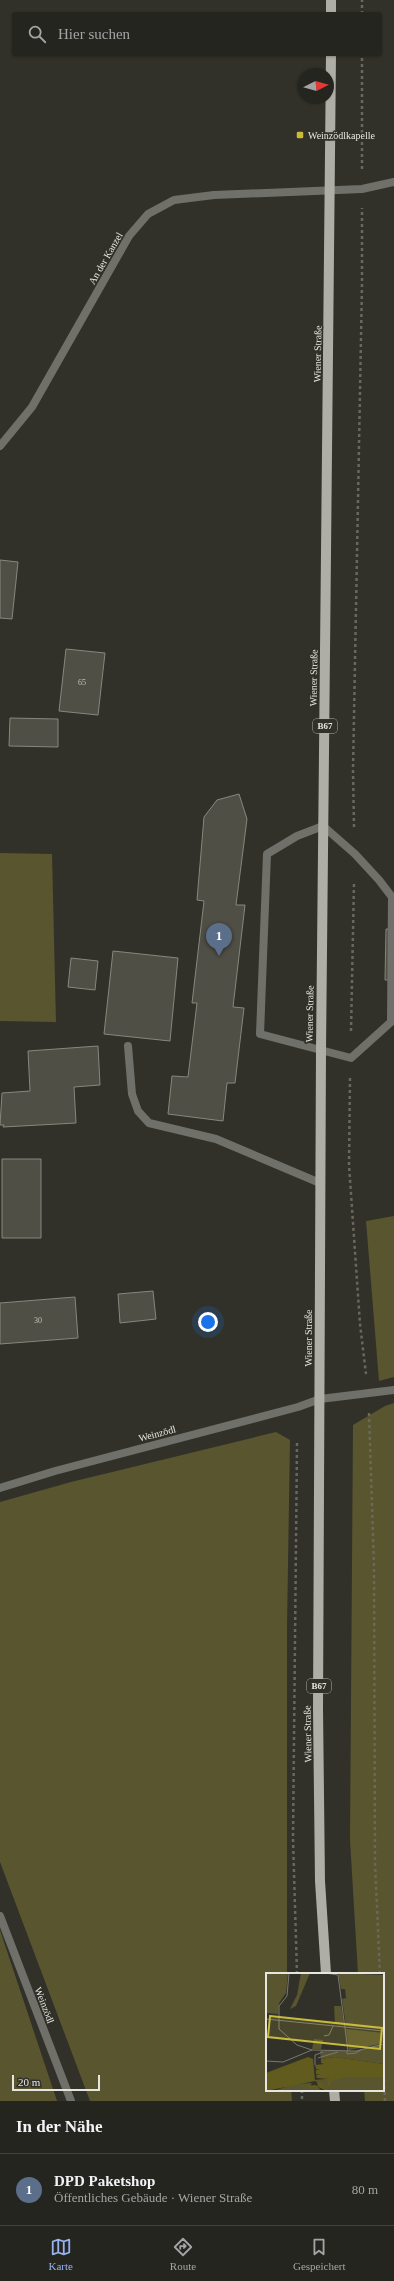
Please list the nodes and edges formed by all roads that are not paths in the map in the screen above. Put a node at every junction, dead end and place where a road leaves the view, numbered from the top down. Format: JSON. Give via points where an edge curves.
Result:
{"nodes":[{"id":1,"x":331,"y":0,"type":"edge"},
{"id":2,"x":331,"y":12,"type":"edge"},
{"id":3,"x":331,"y":56,"type":"edge"},
{"id":4,"x":394,"y":182,"type":"edge"},
{"id":5,"x":331,"y":191,"type":"junction"},
{"id":6,"x":0,"y":446,"type":"edge"},
{"id":7,"x":323,"y":826,"type":"junction"},
{"id":8,"x":128,"y":1046,"type":"dead end"},
{"id":9,"x":320,"y":1051,"type":"junction"},
{"id":10,"x":320,"y":1183,"type":"junction"},
{"id":11,"x":394,"y":1390,"type":"edge"},
{"id":12,"x":320,"y":1399,"type":"junction"},
{"id":13,"x":0,"y":1488,"type":"edge"},
{"id":14,"x":0,"y":1916,"type":"edge"},
{"id":15,"x":326,"y":1973,"type":"edge"},
{"id":16,"x":334,"y":2091,"type":"edge"},
{"id":17,"x":71,"y":2101,"type":"edge"},
{"id":18,"x":335,"y":2101,"type":"edge"}],
"edges":[{"from":1,"to":2,"type":"main road"},
{"from":3,"to":5,"type":"main road","name":"Wiener Straße","number":"B67"},
{"from":4,"to":5,"type":"street","name":"An der Kanzel","via":[[362,189]]},
{"from":5,"to":6,"type":"street","name":"An der Kanzel","via":[[214,195],[174,200],[148,214],[129,236],[32,407]]},
{"from":5,"to":7,"type":"main road","name":"Wiener Straße","number":"B67"},
{"from":7,"to":9,"type":"main road","name":"Wiener Straße","number":"B67"},
{"from":7,"to":9,"type":"street","via":[[296,836],[267,854],[260,1034]]},
{"from":7,"to":9,"type":"street","via":[[355,854],[392,897],[391,1022],[351,1058]]},
{"from":8,"to":10,"type":"street","via":[[132,1094],[138,1110],[149,1123],[216,1140]]},
{"from":9,"to":10,"type":"main road","name":"Wiener Straße","number":"B67"},
{"from":10,"to":12,"type":"main road","name":"Wiener Straße","number":"B67"},
{"from":11,"to":12,"type":"street","name":"Weinzödl"},
{"from":12,"to":13,"type":"street","name":"Weinzödl"},
{"from":12,"to":15,"type":"main road","name":"Wiener Straße","number":"B67","via":[[320,1873]]},
{"from":14,"to":17,"type":"street","name":"Weinzödl"},
{"from":16,"to":18,"type":"main road"}]}
